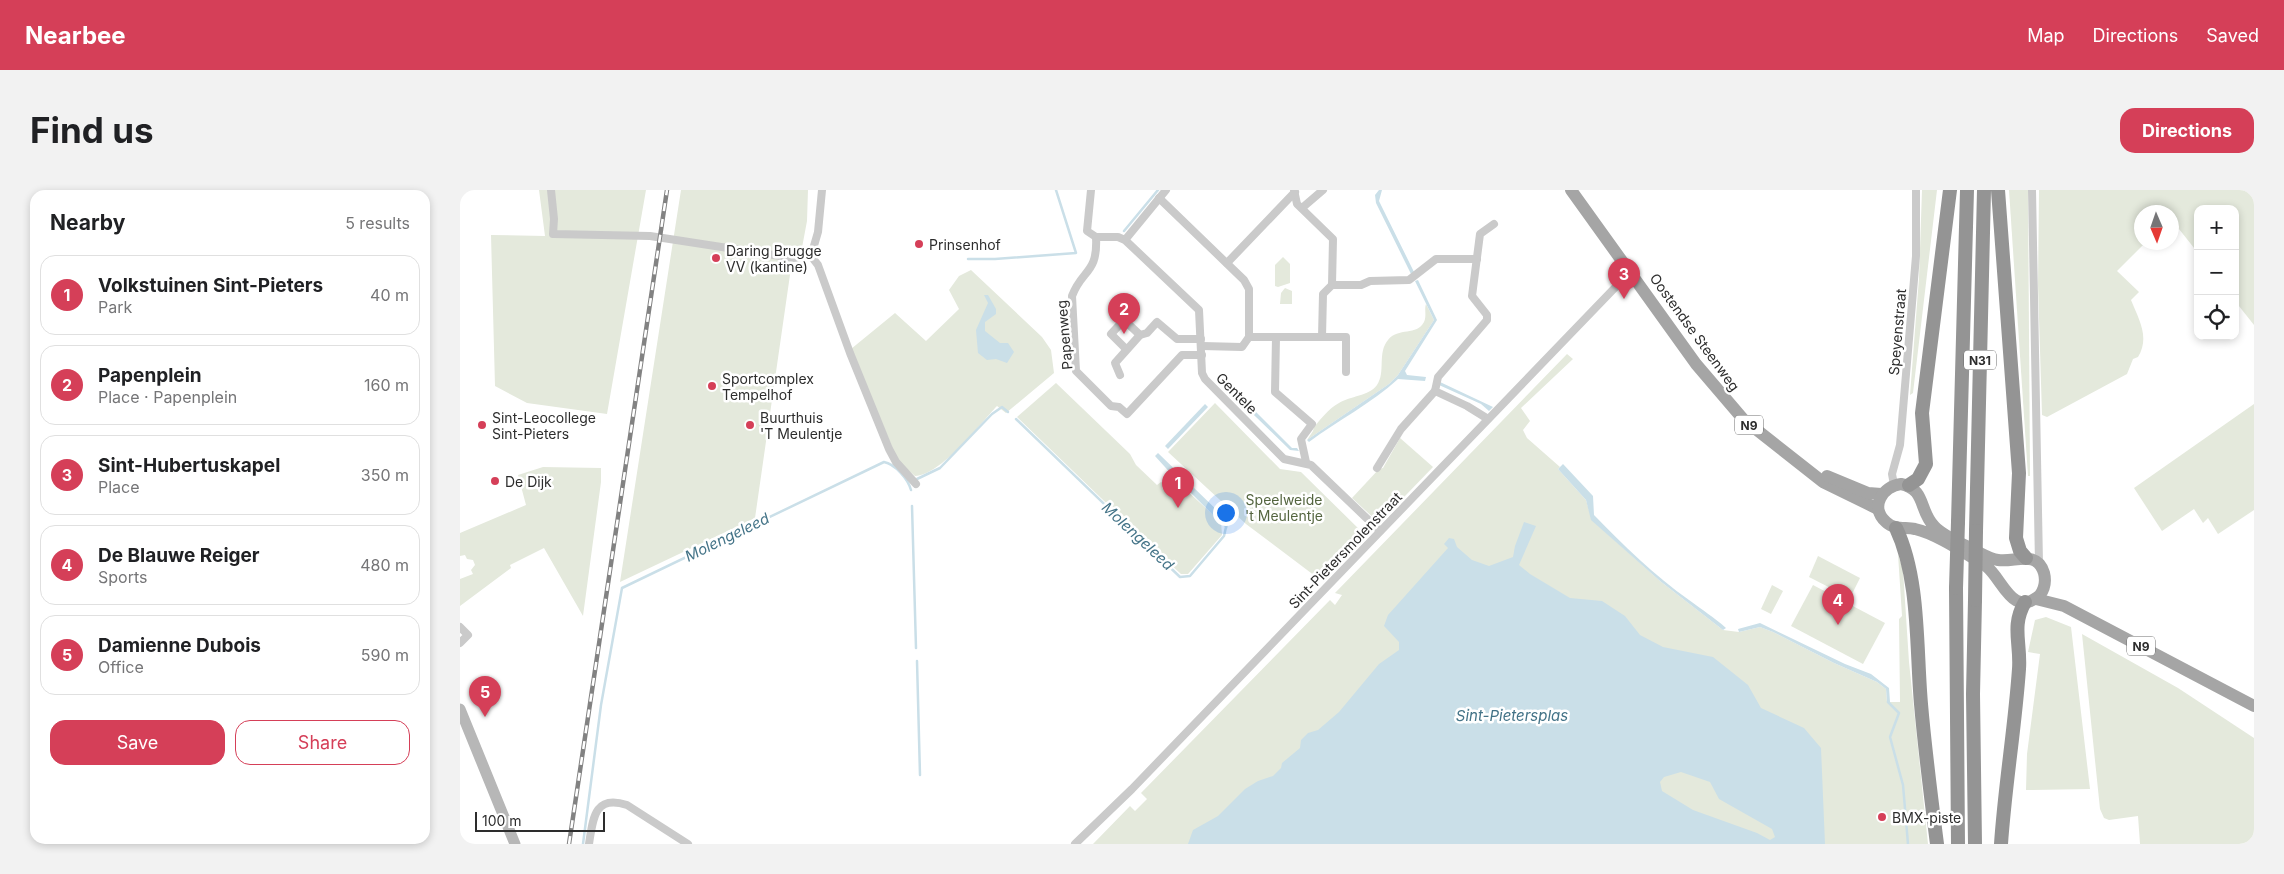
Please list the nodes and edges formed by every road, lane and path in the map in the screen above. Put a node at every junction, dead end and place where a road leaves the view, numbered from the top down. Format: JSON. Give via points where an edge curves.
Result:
{"nodes":[{"id":1,"x":550,"y":190,"type":"edge"},
{"id":2,"x":822,"y":190,"type":"edge"},
{"id":3,"x":1091,"y":190,"type":"edge"},
{"id":4,"x":1166,"y":190,"type":"edge"},
{"id":5,"x":1323,"y":190,"type":"edge"},
{"id":6,"x":1571,"y":190,"type":"edge"},
{"id":7,"x":1916,"y":190,"type":"edge"},
{"id":8,"x":1950,"y":190,"type":"edge"},
{"id":9,"x":1967,"y":190,"type":"edge"},
{"id":10,"x":1984,"y":190,"type":"edge"},
{"id":11,"x":1998,"y":190,"type":"edge"},
{"id":12,"x":2032,"y":190,"type":"edge"},
{"id":13,"x":1294,"y":191,"type":"edge"},
{"id":14,"x":1160,"y":198,"type":"junction"},
{"id":15,"x":1302,"y":208,"type":"junction"},
{"id":16,"x":1494,"y":224,"type":"dead end"},
{"id":17,"x":1096,"y":237,"type":"junction"},
{"id":18,"x":1125,"y":240,"type":"junction"},
{"id":19,"x":812,"y":256,"type":"junction"},
{"id":20,"x":1477,"y":259,"type":"junction"},
{"id":21,"x":1227,"y":263,"type":"junction"},
{"id":22,"x":1632,"y":271,"type":"junction"},
{"id":23,"x":1332,"y":285,"type":"junction"},
{"id":24,"x":1140,"y":335,"type":"junction"},
{"id":25,"x":1249,"y":337,"type":"junction"},
{"id":26,"x":1276,"y":337,"type":"junction"},
{"id":27,"x":1322,"y":337,"type":"junction"},
{"id":28,"x":1202,"y":343,"type":"junction"},
{"id":29,"x":1126,"y":349,"type":"junction"},
{"id":30,"x":1202,"y":355,"type":"junction"},
{"id":31,"x":1346,"y":372,"type":"dead end"},
{"id":32,"x":1120,"y":375,"type":"dead end"},
{"id":33,"x":1435,"y":391,"type":"junction"},
{"id":34,"x":1488,"y":420,"type":"junction"},
{"id":35,"x":1306,"y":462,"type":"junction"},
{"id":36,"x":1377,"y":468,"type":"dead end"},
{"id":37,"x":1815,"y":473,"type":"junction"},
{"id":38,"x":1894,"y":480,"type":"junction"},
{"id":39,"x":916,"y":484,"type":"dead end"},
{"id":40,"x":1909,"y":485,"type":"junction"},
{"id":41,"x":1881,"y":494,"type":"junction"},
{"id":42,"x":1878,"y":509,"type":"junction"},
{"id":43,"x":1896,"y":528,"type":"junction"},
{"id":44,"x":1380,"y":531,"type":"junction"},
{"id":45,"x":2026,"y":558,"type":"junction"},
{"id":46,"x":2039,"y":564,"type":"junction"},
{"id":47,"x":2045,"y":584,"type":"junction"},
{"id":48,"x":2030,"y":600,"type":"junction"},
{"id":49,"x":2064,"y":606,"type":"junction"},
{"id":50,"x":460,"y":627,"type":"edge"},
{"id":51,"x":460,"y":643,"type":"edge"},
{"id":52,"x":2254,"y":706,"type":"edge"},
{"id":53,"x":460,"y":709,"type":"edge"},
{"id":54,"x":516,"y":844,"type":"edge"},
{"id":55,"x":589,"y":844,"type":"edge"},
{"id":56,"x":688,"y":844,"type":"edge"},
{"id":57,"x":1075,"y":844,"type":"edge"},
{"id":58,"x":1937,"y":844,"type":"edge"},
{"id":59,"x":1958,"y":844,"type":"edge"},
{"id":60,"x":1975,"y":844,"type":"edge"},
{"id":61,"x":2001,"y":844,"type":"edge"}],
"edges":[{"from":1,"to":19,"type":"street","via":[[553,234],[650,236],[792,258]]},
{"from":2,"to":19,"type":"street"},
{"from":3,"to":17,"type":"street","via":[[1087,231]]},
{"from":4,"to":14,"type":"street"},
{"from":5,"to":15,"type":"street"},
{"from":6,"to":22,"type":"main road","name":"Oostendse Steenweg","number":"N9"},
{"from":7,"to":38,"type":"street","name":"Speyenstraat","via":[[1916,256],[1900,445]]},
{"from":8,"to":40,"type":"highway","via":[[1923,406],[1926,464],[1918,478]]},
{"from":9,"to":59,"type":"highway","number":"N31","bridge":true,"via":[[1956,588]]},
{"from":10,"to":60,"type":"highway","number":"N31","bridge":true,"via":[[1973,694]]},
{"from":11,"to":45,"type":"highway","via":[[2019,473],[2016,538]]},
{"from":12,"to":46,"type":"street"},
{"from":13,"to":15,"type":"street","via":[[1297,204]]},
{"from":13,"to":21,"type":"street"},
{"from":14,"to":18,"type":"street"},
{"from":14,"to":21,"type":"street"},
{"from":15,"to":23,"type":"street","via":[[1333,239]]},
{"from":16,"to":20,"type":"street","via":[[1480,234]]},
{"from":17,"to":18,"type":"street"},
{"from":17,"to":30,"type":"street","name":"Papenweg","via":[[1097,252],[1092,266],[1072,296],[1076,371],[1111,406],[1119,407],[1127,414],[1182,355]]},
{"from":18,"to":28,"type":"street","name":"Gentele","via":[[1199,310]]},
{"from":19,"to":39,"type":"street","via":[[818,264],[889,449]]},
{"from":20,"to":23,"type":"street","via":[[1436,259],[1409,280]]},
{"from":20,"to":33,"type":"street","via":[[1472,296],[1487,315],[1487,320],[1438,377]]},
{"from":21,"to":25,"type":"street","via":[[1249,289]]},
{"from":22,"to":34,"type":"street","name":"Sint-Pietersmolenstraat"},
{"from":22,"to":37,"type":"main road","name":"Oostendse Steenweg","number":"N9","via":[[1696,364],[1727,402],[1760,434]]},
{"from":23,"to":27,"type":"street","via":[[1323,294]]},
{"from":24,"to":28,"type":"street","via":[[1147,333],[1157,322],[1177,339]]},
{"from":24,"to":29,"type":"street"},
{"from":24,"to":29,"type":"street","via":[[1124,320],[1111,334]]},
{"from":25,"to":26,"type":"street"},
{"from":25,"to":28,"type":"street","via":[[1242,346]]},
{"from":26,"to":27,"type":"street"},
{"from":26,"to":35,"type":"street","via":[[1275,392],[1312,424],[1301,439]]},
{"from":27,"to":31,"type":"street","via":[[1346,337]]},
{"from":28,"to":30,"type":"street","name":"Gentele"},
{"from":29,"to":32,"type":"street","via":[[1115,363]]},
{"from":30,"to":35,"type":"street","name":"Gentele","via":[[1205,379],[1284,459]]},
{"from":33,"to":34,"type":"street"},
{"from":33,"to":36,"type":"street","via":[[1401,428]]},
{"from":34,"to":44,"type":"street","name":"Sint-Pietersmolenstraat"},
{"from":35,"to":44,"type":"street"},
{"from":37,"to":41,"type":"main road","name":"Oostendse Steenweg","number":"N9","via":[[1868,493]]},
{"from":37,"to":42,"type":"main road","name":"Oostendse Steenweg","number":"N9","via":[[1833,488]]},
{"from":38,"to":40,"type":"main road"},
{"from":38,"to":41,"type":"main road"},
{"from":40,"to":45,"type":"main road","via":[[1920,495],[1929,521],[1940,531],[1991,558]]},
{"from":41,"to":42,"type":"main road"},
{"from":42,"to":43,"type":"main road","name":"Oostendse Steenweg","number":"N9","via":[[1885,522]]},
{"from":43,"to":48,"type":"main road","number":"N9","via":[[1916,529],[1986,566],[1994,572],[2009,596],[2019,602]]},
{"from":43,"to":58,"type":"highway","via":[[1905,547],[1911,573],[1921,706]]},
{"from":44,"to":57,"type":"street","name":"Sint-Pietersmolenstraat"},
{"from":45,"to":46,"type":"main road"},
{"from":46,"to":47,"type":"main road","number":"N9"},
{"from":47,"to":48,"type":"main road","via":[[2044,590]]},
{"from":47,"to":49,"type":"main road","number":"N9"},
{"from":48,"to":49,"type":"main road","number":"N9"},
{"from":48,"to":61,"type":"highway","via":[[2016,621],[2020,668]]},
{"from":49,"to":52,"type":"main road","number":"N9"},
{"from":50,"to":51,"type":"street","via":[[468,635]]},
{"from":53,"to":54,"type":"main road"},
{"from":55,"to":56,"type":"street","via":[[596,812],[601,805],[617,802],[627,805]]}]}
